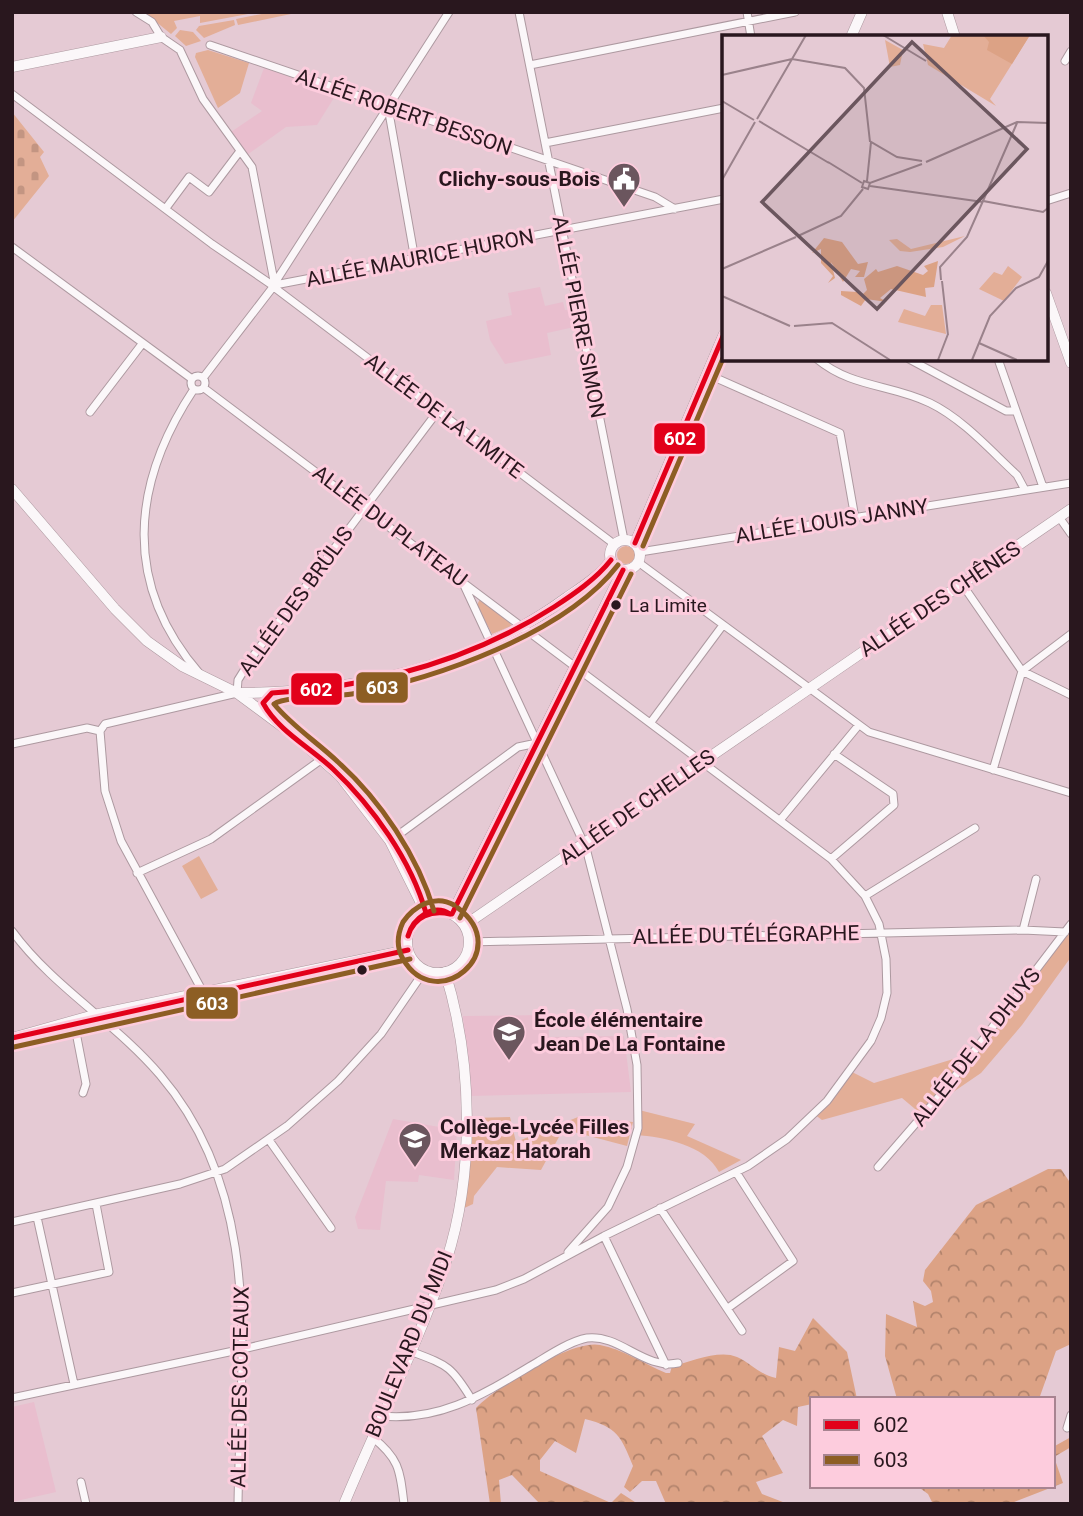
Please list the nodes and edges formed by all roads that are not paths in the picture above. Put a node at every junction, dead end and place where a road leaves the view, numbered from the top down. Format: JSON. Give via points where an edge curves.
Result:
{"nodes":[{"id":1,"x":136,"y":12,"type":"edge"},
{"id":2,"x":449,"y":12,"type":"edge"},
{"id":3,"x":519,"y":12,"type":"edge"},
{"id":4,"x":795,"y":12,"type":"edge"},
{"id":5,"x":862,"y":12,"type":"edge"},
{"id":6,"x":947,"y":12,"type":"edge"},
{"id":7,"x":748,"y":16,"type":"edge"},
{"id":8,"x":751,"y":35,"type":"edge"},
{"id":9,"x":852,"y":35,"type":"edge"},
{"id":10,"x":954,"y":35,"type":"edge"},
{"id":11,"x":161,"y":37,"type":"junction"},
{"id":12,"x":210,"y":46,"type":"dead end"},
{"id":13,"x":1071,"y":51,"type":"edge"},
{"id":14,"x":1065,"y":61,"type":"dead end"},
{"id":15,"x":530,"y":65,"type":"junction"},
{"id":16,"x":12,"y":67,"type":"edge"},
{"id":17,"x":12,"y":94,"type":"edge"},
{"id":18,"x":387,"y":106,"type":"junction"},
{"id":19,"x":722,"y":108,"type":"edge"},
{"id":20,"x":545,"y":143,"type":"junction"},
{"id":21,"x":240,"y":151,"type":"junction"},
{"id":22,"x":550,"y":162,"type":"junction"},
{"id":23,"x":1071,"y":193,"type":"edge"},
{"id":24,"x":722,"y":199,"type":"edge"},
{"id":25,"x":1048,"y":200,"type":"edge"},
{"id":26,"x":166,"y":208,"type":"junction"},
{"id":27,"x":675,"y":209,"type":"junction"},
{"id":28,"x":562,"y":231,"type":"junction"},
{"id":29,"x":12,"y":247,"type":"edge"},
{"id":30,"x":415,"y":260,"type":"junction"},
{"id":31,"x":275,"y":284,"type":"junction"},
{"id":32,"x":1048,"y":299,"type":"edge"},
{"id":33,"x":722,"y":339,"type":"edge"},
{"id":34,"x":142,"y":344,"type":"junction"},
{"id":35,"x":818,"y":360,"type":"edge"},
{"id":36,"x":911,"y":360,"type":"edge"},
{"id":37,"x":998,"y":360,"type":"edge"},
{"id":38,"x":1071,"y":363,"type":"edge"},
{"id":39,"x":707,"y":374,"type":"junction"},
{"id":40,"x":203,"y":377,"type":"junction"},
{"id":41,"x":192,"y":379,"type":"junction"},
{"id":42,"x":204,"y":388,"type":"junction"},
{"id":43,"x":194,"y":389,"type":"junction"},
{"id":44,"x":438,"y":411,"type":"junction"},
{"id":45,"x":1016,"y":411,"type":"junction"},
{"id":46,"x":90,"y":412,"type":"dead end"},
{"id":47,"x":1071,"y":483,"type":"edge"},
{"id":48,"x":1043,"y":487,"type":"junction"},
{"id":49,"x":12,"y":489,"type":"edge"},
{"id":50,"x":1025,"y":490,"type":"junction"},
{"id":51,"x":364,"y":508,"type":"junction"},
{"id":52,"x":1071,"y":509,"type":"edge"},
{"id":53,"x":1059,"y":517,"type":"junction"},
{"id":54,"x":855,"y":518,"type":"junction"},
{"id":55,"x":1071,"y":534,"type":"edge"},
{"id":56,"x":619,"y":542,"type":"junction"},
{"id":57,"x":638,"y":553,"type":"junction"},
{"id":58,"x":611,"y":560,"type":"junction"},
{"id":59,"x":623,"y":570,"type":"junction"},
{"id":60,"x":460,"y":578,"type":"junction"},
{"id":61,"x":962,"y":584,"type":"junction"},
{"id":62,"x":485,"y":598,"type":"junction"},
{"id":63,"x":473,"y":605,"type":"junction"},
{"id":64,"x":723,"y":625,"type":"junction"},
{"id":65,"x":523,"y":627,"type":"junction"},
{"id":66,"x":1071,"y":634,"type":"edge"},
{"id":67,"x":492,"y":642,"type":"junction"},
{"id":68,"x":575,"y":665,"type":"junction"},
{"id":69,"x":1022,"y":671,"type":"junction"},
{"id":70,"x":203,"y":677,"type":"junction"},
{"id":71,"x":808,"y":688,"type":"junction"},
{"id":72,"x":272,"y":693,"type":"junction"},
{"id":73,"x":237,"y":694,"type":"junction"},
{"id":74,"x":1071,"y":695,"type":"edge"},
{"id":75,"x":267,"y":715,"type":"junction"},
{"id":76,"x":651,"y":722,"type":"junction"},
{"id":77,"x":858,"y":726,"type":"junction"},
{"id":78,"x":100,"y":731,"type":"junction"},
{"id":79,"x":538,"y":743,"type":"junction"},
{"id":80,"x":12,"y":744,"type":"edge"},
{"id":81,"x":834,"y":754,"type":"junction"},
{"id":82,"x":322,"y":759,"type":"junction"},
{"id":83,"x":703,"y":761,"type":"junction"},
{"id":84,"x":993,"y":771,"type":"junction"},
{"id":85,"x":1071,"y":793,"type":"edge"},
{"id":86,"x":780,"y":819,"type":"junction"},
{"id":87,"x":975,"y":828,"type":"dead end"},
{"id":88,"x":390,"y":841,"type":"junction"},
{"id":89,"x":584,"y":843,"type":"junction"},
{"id":90,"x":831,"y":859,"type":"junction"},
{"id":91,"x":137,"y":873,"type":"junction"},
{"id":92,"x":1036,"y":879,"type":"dead end"},
{"id":93,"x":865,"y":896,"type":"junction"},
{"id":94,"x":426,"y":913,"type":"junction"},
{"id":95,"x":452,"y":914,"type":"junction"},
{"id":96,"x":1071,"y":924,"type":"edge"},
{"id":97,"x":465,"y":925,"type":"junction"},
{"id":98,"x":1023,"y":930,"type":"junction"},
{"id":99,"x":12,"y":931,"type":"edge"},
{"id":100,"x":1065,"y":932,"type":"junction"},
{"id":101,"x":881,"y":933,"type":"junction"},
{"id":102,"x":608,"y":939,"type":"junction"},
{"id":103,"x":469,"y":942,"type":"junction"},
{"id":104,"x":408,"y":950,"type":"junction"},
{"id":105,"x":425,"y":970,"type":"junction"},
{"id":106,"x":445,"y":972,"type":"junction"},
{"id":107,"x":204,"y":994,"type":"junction"},
{"id":108,"x":98,"y":1018,"type":"junction"},
{"id":109,"x":75,"y":1024,"type":"junction"},
{"id":110,"x":12,"y":1038,"type":"edge"},
{"id":111,"x":83,"y":1093,"type":"dead end"},
{"id":112,"x":269,"y":1140,"type":"junction"},
{"id":113,"x":878,"y":1167,"type":"dead end"},
{"id":114,"x":736,"y":1172,"type":"junction"},
{"id":115,"x":215,"y":1175,"type":"junction"},
{"id":116,"x":96,"y":1203,"type":"junction"},
{"id":117,"x":660,"y":1208,"type":"junction"},
{"id":118,"x":37,"y":1217,"type":"junction"},
{"id":119,"x":12,"y":1222,"type":"edge"},
{"id":120,"x":331,"y":1228,"type":"dead end"},
{"id":121,"x":604,"y":1236,"type":"junction"},
{"id":122,"x":560,"y":1260,"type":"junction"},
{"id":123,"x":52,"y":1284,"type":"junction"},
{"id":124,"x":12,"y":1293,"type":"edge"},
{"id":125,"x":428,"y":1306,"type":"junction"},
{"id":126,"x":728,"y":1308,"type":"junction"},
{"id":127,"x":742,"y":1331,"type":"dead end"},
{"id":128,"x":243,"y":1349,"type":"junction"},
{"id":129,"x":410,"y":1351,"type":"junction"},
{"id":130,"x":678,"y":1363,"type":"dead end"},
{"id":131,"x":666,"y":1365,"type":"junction"},
{"id":132,"x":74,"y":1384,"type":"junction"},
{"id":133,"x":12,"y":1398,"type":"edge"},
{"id":134,"x":472,"y":1400,"type":"junction"},
{"id":135,"x":1071,"y":1415,"type":"edge"},
{"id":136,"x":381,"y":1416,"type":"junction"},
{"id":137,"x":1067,"y":1428,"type":"dead end"},
{"id":138,"x":372,"y":1437,"type":"junction"},
{"id":139,"x":81,"y":1482,"type":"dead end"},
{"id":140,"x":86,"y":1504,"type":"edge"},
{"id":141,"x":238,"y":1504,"type":"edge"},
{"id":142,"x":344,"y":1504,"type":"edge"},
{"id":143,"x":404,"y":1504,"type":"edge"}],
"edges":[{"from":1,"to":11,"type":"street","via":[[152,22]]},
{"from":2,"to":18,"type":"street"},
{"from":3,"to":15,"type":"street","name":"ALLÉE PIERRE SIMON"},
{"from":4,"to":7,"type":"street"},
{"from":5,"to":9,"type":"main road"},
{"from":6,"to":10,"type":"main road"},
{"from":7,"to":8,"type":"street"},
{"from":7,"to":15,"type":"street"},
{"from":11,"to":16,"type":"main road"},
{"from":11,"to":21,"type":"street","via":[[180,50],[204,99]]},
{"from":12,"to":18,"type":"street","name":"ALLÉE ROBERT BESSON"},
{"from":13,"to":14,"type":"street"},
{"from":15,"to":20,"type":"street","name":"ALLÉE PIERRE SIMON"},
{"from":17,"to":26,"type":"street","name":"ALLÉE DE LA LIMITE"},
{"from":18,"to":22,"type":"street","name":"ALLÉE ROBERT BESSON"},
{"from":18,"to":30,"type":"street"},
{"from":18,"to":31,"type":"street"},
{"from":19,"to":20,"type":"street"},
{"from":20,"to":22,"type":"street","name":"ALLÉE PIERRE SIMON"},
{"from":21,"to":26,"type":"street","via":[[209,192],[189,177]]},
{"from":21,"to":31,"type":"street","via":[[252,167]]},
{"from":22,"to":27,"type":"street","name":"ALLÉE ROBERT BESSON","via":[[655,197]]},
{"from":22,"to":28,"type":"street","name":"ALLÉE PIERRE SIMON"},
{"from":23,"to":25,"type":"street"},
{"from":24,"to":27,"type":"street","name":"ALLÉE MAURICE HURON"},
{"from":26,"to":31,"type":"street","name":"ALLÉE DE LA LIMITE","via":[[254,275]]},
{"from":27,"to":28,"type":"street","name":"ALLÉE MAURICE HURON"},
{"from":28,"to":30,"type":"street","name":"ALLÉE MAURICE HURON"},
{"from":28,"to":56,"type":"street","name":"ALLÉE PIERRE SIMON"},
{"from":29,"to":34,"type":"street"},
{"from":30,"to":31,"type":"street","name":"ALLÉE MAURICE HURON"},
{"from":31,"to":40,"type":"street"},
{"from":31,"to":44,"type":"street","name":"ALLÉE DE LA LIMITE"},
{"from":32,"to":38,"type":"main road"},
{"from":33,"to":39,"type":"main road"},
{"from":34,"to":41,"type":"street"},
{"from":34,"to":46,"type":"street"},
{"from":35,"to":50,"type":"street","via":[[850,381],[901,390],[941,409],[1017,475]]},
{"from":36,"to":45,"type":"street","via":[[1006,411]]},
{"from":37,"to":45,"type":"street"},
{"from":39,"to":54,"type":"street","via":[[840,433]]},
{"from":39,"to":57,"type":"main road"},
{"from":40,"to":41,"type":"street"},
{"from":40,"to":42,"type":"street"},
{"from":41,"to":43,"type":"street"},
{"from":42,"to":43,"type":"street"},
{"from":42,"to":51,"type":"street","name":"ALLÉE DU PLATEAU"},
{"from":43,"to":70,"type":"street","via":[[158,452],[147,492],[144,542],[165,622]]},
{"from":44,"to":51,"type":"street","name":"ALLÉE DES BRÛLIS"},
{"from":44,"to":56,"type":"street","name":"ALLÉE DE LA LIMITE"},
{"from":45,"to":48,"type":"street"},
{"from":47,"to":48,"type":"street","name":"ALLÉE LOUIS JANNY"},
{"from":48,"to":50,"type":"street","name":"ALLÉE LOUIS JANNY"},
{"from":49,"to":70,"type":"main road","via":[[132,628],[166,656]]},
{"from":50,"to":54,"type":"street","name":"ALLÉE LOUIS JANNY"},
{"from":51,"to":60,"type":"street","name":"ALLÉE DU PLATEAU"},
{"from":51,"to":73,"type":"street","name":"ALLÉE DES BRÛLIS","via":[[253,656],[238,680]]},
{"from":52,"to":53,"type":"main road","name":"ALLÉE DES CHÊNES"},
{"from":53,"to":55,"type":"street"},
{"from":53,"to":61,"type":"main road","name":"ALLÉE DES CHÊNES"},
{"from":54,"to":57,"type":"street","name":"ALLÉE LOUIS JANNY"},
{"from":56,"to":57,"type":"main road"},
{"from":56,"to":58,"type":"main road","via":[[610,552]]},
{"from":57,"to":59,"type":"main road","via":[[632,568]]},
{"from":57,"to":64,"type":"street"},
{"from":58,"to":59,"type":"main road"},
{"from":58,"to":65,"type":"main road","via":[[583,586]]},
{"from":59,"to":68,"type":"main road"},
{"from":60,"to":62,"type":"street","name":"ALLÉE DU PLATEAU"},
{"from":60,"to":63,"type":"street"},
{"from":61,"to":69,"type":"street"},
{"from":61,"to":71,"type":"main road","name":"ALLÉE DES CHÊNES"},
{"from":62,"to":63,"type":"street","via":[[476,598]]},
{"from":62,"to":65,"type":"street","name":"ALLÉE DU PLATEAU"},
{"from":63,"to":67,"type":"street"},
{"from":64,"to":71,"type":"street"},
{"from":64,"to":76,"type":"street"},
{"from":65,"to":67,"type":"main road"},
{"from":65,"to":68,"type":"street","name":"ALLÉE DU PLATEAU"},
{"from":66,"to":69,"type":"street"},
{"from":67,"to":72,"type":"main road","via":[[435,664],[367,681]]},
{"from":67,"to":79,"type":"street"},
{"from":68,"to":76,"type":"street","name":"ALLÉE DU PLATEAU"},
{"from":68,"to":79,"type":"main road"},
{"from":69,"to":74,"type":"street"},
{"from":69,"to":84,"type":"street"},
{"from":70,"to":73,"type":"main road"},
{"from":71,"to":77,"type":"street"},
{"from":71,"to":83,"type":"main road","name":"ALLÉE DE CHELLES"},
{"from":72,"to":73,"type":"main road"},
{"from":72,"to":75,"type":"main road","via":[[263,703]]},
{"from":73,"to":75,"type":"main road"},
{"from":73,"to":78,"type":"street","via":[[105,724]]},
{"from":75,"to":82,"type":"main road"},
{"from":76,"to":83,"type":"street","name":"ALLÉE DU PLATEAU"},
{"from":77,"to":81,"type":"street"},
{"from":77,"to":84,"type":"street"},
{"from":78,"to":80,"type":"street","via":[[87,728]]},
{"from":78,"to":91,"type":"street","via":[[105,790]]},
{"from":79,"to":88,"type":"street","via":[[519,747]]},
{"from":79,"to":89,"type":"street"},
{"from":79,"to":95,"type":"main road"},
{"from":81,"to":86,"type":"street"},
{"from":81,"to":90,"type":"street","via":[[893,794],[894,805]]},
{"from":82,"to":88,"type":"main road","via":[[360,799]]},
{"from":82,"to":91,"type":"street","via":[[211,839]]},
{"from":83,"to":86,"type":"street","name":"ALLÉE DU PLATEAU"},
{"from":83,"to":89,"type":"main road","name":"ALLÉE DE CHELLES"},
{"from":84,"to":85,"type":"street"},
{"from":86,"to":90,"type":"street","name":"ALLÉE DU PLATEAU"},
{"from":87,"to":93,"type":"street"},
{"from":88,"to":94,"type":"main road"},
{"from":89,"to":97,"type":"main road","name":"ALLÉE DE CHELLES"},
{"from":89,"to":102,"type":"street"},
{"from":90,"to":93,"type":"street","name":"ALLÉE DU PLATEAU"},
{"from":91,"to":107,"type":"street"},
{"from":92,"to":98,"type":"street"},
{"from":93,"to":101,"type":"street","name":"ALLÉE DU PLATEAU"},
{"from":94,"to":95,"type":"main road"},
{"from":94,"to":104,"type":"main road","via":[[411,927]]},
{"from":95,"to":97,"type":"main road"},
{"from":96,"to":100,"type":"street","name":"ALLÉE DE LA DHUYS"},
{"from":97,"to":103,"type":"main road"},
{"from":98,"to":100,"type":"street","name":"ALLÉE DU TÉLÉGRAPHE"},
{"from":98,"to":101,"type":"street","name":"ALLÉE DU TÉLÉGRAPHE"},
{"from":99,"to":108,"type":"street","name":"ALLÉE DES COTEAUX","via":[[48,975]]},
{"from":100,"to":113,"type":"street","name":"ALLÉE DE LA DHUYS","via":[[943,1092]]},
{"from":101,"to":102,"type":"street","name":"ALLÉE DU TÉLÉGRAPHE"},
{"from":101,"to":114,"type":"street","name":"ALLÉE DU PLATEAU","via":[[887,993],[871,1041],[814,1114],[787,1139]]},
{"from":102,"to":103,"type":"street","name":"ALLÉE DU TÉLÉGRAPHE"},
{"from":102,"to":122,"type":"street","via":[[636,1062],[638,1128],[627,1167],[608,1207]]},
{"from":103,"to":106,"type":"main road","via":[[463,960]]},
{"from":104,"to":105,"type":"main road"},
{"from":104,"to":107,"type":"main road"},
{"from":105,"to":106,"type":"main road"},
{"from":105,"to":112,"type":"street","via":[[368,1050],[314,1104]]},
{"from":106,"to":125,"type":"main road","name":"BOULEVARD DU MIDI","via":[[459,1035],[466,1103],[465,1156],[457,1217]]},
{"from":107,"to":108,"type":"main road"},
{"from":108,"to":109,"type":"main road"},
{"from":108,"to":115,"type":"street","name":"ALLÉE DES COTEAUX","via":[[166,1083],[189,1118]]},
{"from":109,"to":110,"type":"main road"},
{"from":109,"to":111,"type":"street","via":[[86,1084]]},
{"from":112,"to":115,"type":"street"},
{"from":112,"to":120,"type":"street"},
{"from":114,"to":117,"type":"street","name":"ALLÉE DU PLATEAU"},
{"from":114,"to":126,"type":"street","via":[[793,1262]]},
{"from":115,"to":116,"type":"street"},
{"from":115,"to":128,"type":"street","name":"ALLÉE DES COTEAUX","via":[[241,1273]]},
{"from":116,"to":118,"type":"street"},
{"from":116,"to":123,"type":"street","via":[[110,1270]]},
{"from":117,"to":121,"type":"street","name":"ALLÉE DU PLATEAU"},
{"from":117,"to":126,"type":"street"},
{"from":118,"to":119,"type":"street"},
{"from":118,"to":123,"type":"street"},
{"from":121,"to":122,"type":"street","name":"ALLÉE DU PLATEAU"},
{"from":121,"to":131,"type":"street"},
{"from":122,"to":125,"type":"street","name":"ALLÉE DU PLATEAU","via":[[496,1290]]},
{"from":123,"to":124,"type":"street"},
{"from":123,"to":132,"type":"street"},
{"from":125,"to":128,"type":"street","name":"ALLÉE DU PLATEAU"},
{"from":125,"to":129,"type":"main road","name":"BOULEVARD DU MIDI"},
{"from":126,"to":127,"type":"street"},
{"from":128,"to":132,"type":"street","name":"ALLÉE DU PLATEAU"},
{"from":128,"to":141,"type":"street","name":"ALLÉE DES COTEAUX"},
{"from":129,"to":134,"type":"street","via":[[455,1371]]},
{"from":129,"to":136,"type":"main road","name":"BOULEVARD DU MIDI"},
{"from":130,"to":131,"type":"street"},
{"from":131,"to":134,"type":"street","via":[[607,1341],[587,1338]]},
{"from":132,"to":133,"type":"street","name":"ALLÉE DU PLATEAU"},
{"from":134,"to":136,"type":"street","via":[[434,1412]]},
{"from":135,"to":137,"type":"street"},
{"from":136,"to":138,"type":"main road","name":"BOULEVARD DU MIDI"},
{"from":138,"to":142,"type":"main road","name":"BOULEVARD DU MIDI"},
{"from":138,"to":143,"type":"street","via":[[399,1468]]},
{"from":139,"to":140,"type":"street"}]}
